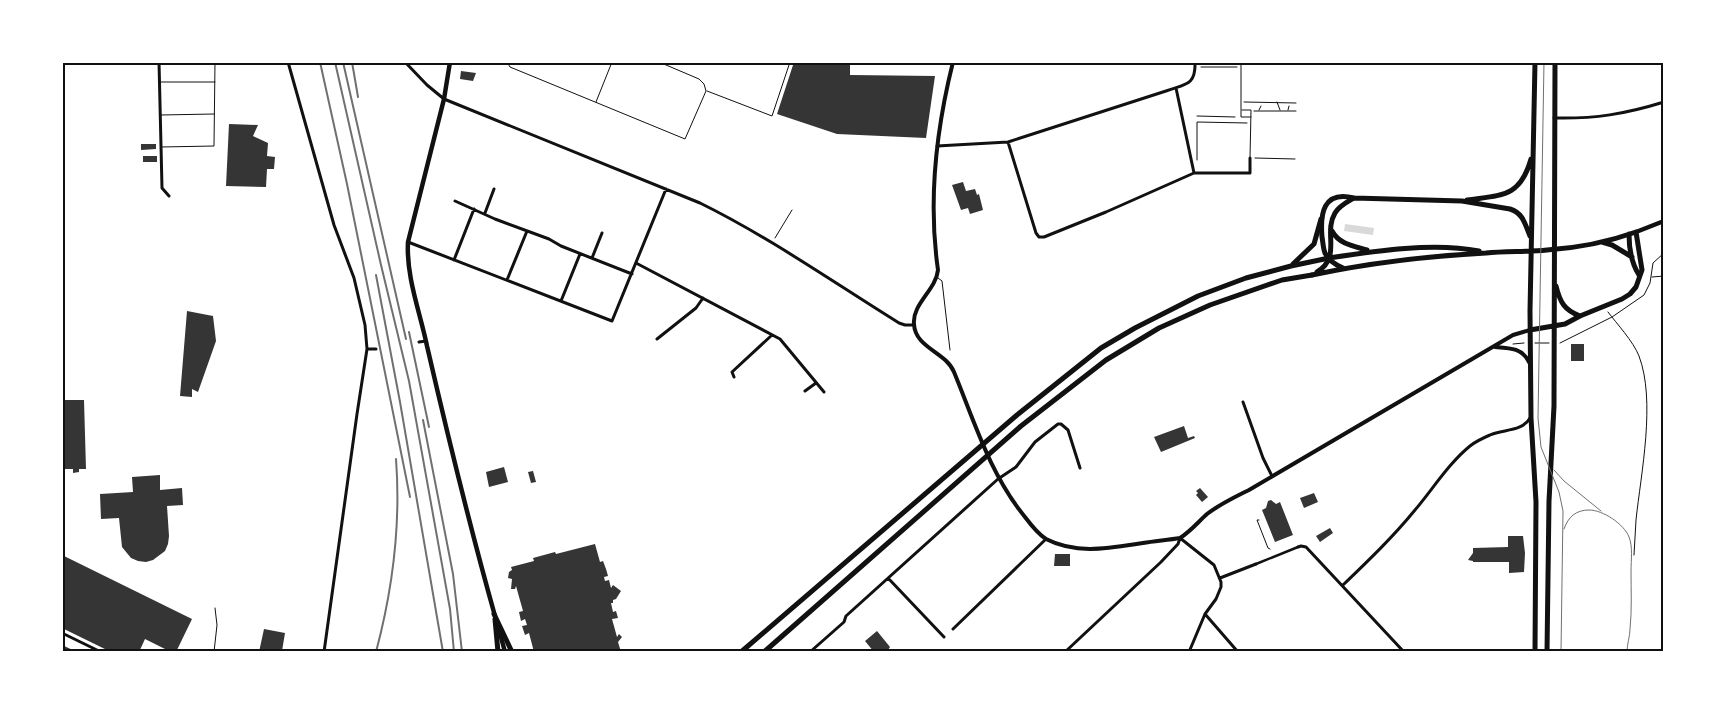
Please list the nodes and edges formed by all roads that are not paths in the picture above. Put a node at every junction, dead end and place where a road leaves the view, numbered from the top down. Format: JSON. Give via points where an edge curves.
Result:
{"nodes":[{"id":1,"x":159,"y":62,"type":"edge"},
{"id":2,"x":215,"y":62,"type":"edge"},
{"id":3,"x":288,"y":62,"type":"edge"},
{"id":4,"x":406,"y":62,"type":"edge"},
{"id":5,"x":450,"y":62,"type":"edge"},
{"id":6,"x":506,"y":62,"type":"edge"},
{"id":7,"x":612,"y":62,"type":"edge"},
{"id":8,"x":659,"y":62,"type":"edge"},
{"id":9,"x":790,"y":62,"type":"edge"},
{"id":10,"x":953,"y":62,"type":"edge"},
{"id":11,"x":1241,"y":62,"type":"edge"},
{"id":12,"x":1535,"y":62,"type":"edge"},
{"id":13,"x":1555,"y":62,"type":"edge"},
{"id":14,"x":1195,"y":64,"type":"edge"},
{"id":15,"x":159,"y":82,"type":"junction"},
{"id":16,"x":215,"y":82,"type":"junction"},
{"id":17,"x":1176,"y":88,"type":"junction"},
{"id":18,"x":706,"y":91,"type":"junction"},
{"id":19,"x":444,"y":99,"type":"junction"},
{"id":20,"x":1664,"y":102,"type":"edge"},
{"id":21,"x":596,"y":103,"type":"junction"},
{"id":22,"x":1241,"y":110,"type":"junction"},
{"id":23,"x":215,"y":114,"type":"junction"},
{"id":24,"x":160,"y":115,"type":"junction"},
{"id":25,"x":1251,"y":117,"type":"junction"},
{"id":26,"x":1554,"y":118,"type":"junction"},
{"id":27,"x":1008,"y":142,"type":"junction"},
{"id":28,"x":937,"y":146,"type":"junction"},
{"id":29,"x":160,"y":147,"type":"junction"},
{"id":30,"x":1534,"y":149,"type":"junction"},
{"id":31,"x":1250,"y":158,"type":"joint"},
{"id":32,"x":1194,"y":173,"type":"junction"},
{"id":33,"x":494,"y":189,"type":"dead end"},
{"id":34,"x":666,"y":189,"type":"junction"},
{"id":35,"x":169,"y":196,"type":"dead end"},
{"id":36,"x":1354,"y":198,"type":"junction"},
{"id":37,"x":455,"y":201,"type":"dead end"},
{"id":38,"x":1462,"y":201,"type":"junction"},
{"id":39,"x":474,"y":209,"type":"junction"},
{"id":40,"x":485,"y":213,"type":"junction"},
{"id":41,"x":1320,"y":219,"type":"junction"},
{"id":42,"x":1664,"y":221,"type":"edge"},
{"id":43,"x":1331,"y":228,"type":"junction"},
{"id":44,"x":527,"y":230,"type":"junction"},
{"id":45,"x":1636,"y":232,"type":"junction"},
{"id":46,"x":602,"y":233,"type":"dead end"},
{"id":47,"x":1629,"y":234,"type":"junction"},
{"id":48,"x":1530,"y":239,"type":"junction"},
{"id":49,"x":408,"y":242,"type":"junction"},
{"id":50,"x":1602,"y":242,"type":"junction"},
{"id":51,"x":1369,"y":251,"type":"junction"},
{"id":52,"x":1486,"y":252,"type":"junction"},
{"id":53,"x":580,"y":254,"type":"junction"},
{"id":54,"x":1632,"y":257,"type":"junction"},
{"id":55,"x":592,"y":258,"type":"junction"},
{"id":56,"x":1329,"y":258,"type":"junction"},
{"id":57,"x":454,"y":260,"type":"junction"},
{"id":58,"x":636,"y":263,"type":"junction"},
{"id":59,"x":1291,"y":266,"type":"junction"},
{"id":60,"x":1343,"y":268,"type":"junction"},
{"id":61,"x":632,"y":274,"type":"junction"},
{"id":62,"x":1312,"y":275,"type":"junction"},
{"id":63,"x":1639,"y":275,"type":"junction"},
{"id":64,"x":1555,"y":276,"type":"junction"},
{"id":65,"x":937,"y":278,"type":"junction"},
{"id":66,"x":507,"y":280,"type":"junction"},
{"id":67,"x":703,"y":298,"type":"junction"},
{"id":68,"x":561,"y":301,"type":"junction"},
{"id":69,"x":1580,"y":316,"type":"junction"},
{"id":70,"x":914,"y":325,"type":"junction"},
{"id":71,"x":1554,"y":327,"type":"junction"},
{"id":72,"x":1530,"y":330,"type":"junction"},
{"id":73,"x":772,"y":335,"type":"junction"},
{"id":74,"x":657,"y":339,"type":"dead end"},
{"id":75,"x":426,"y":341,"type":"junction"},
{"id":76,"x":419,"y":342,"type":"dead end"},
{"id":77,"x":1495,"y":346,"type":"junction"},
{"id":78,"x":367,"y":349,"type":"junction"},
{"id":79,"x":376,"y":349,"type":"dead end"},
{"id":80,"x":950,"y":350,"type":"dead end"},
{"id":81,"x":1531,"y":366,"type":"junction"},
{"id":82,"x":734,"y":378,"type":"dead end"},
{"id":83,"x":816,"y":383,"type":"junction"},
{"id":84,"x":805,"y":391,"type":"dead end"},
{"id":85,"x":824,"y":392,"type":"dead end"},
{"id":86,"x":1243,"y":402,"type":"dead end"},
{"id":87,"x":1531,"y":418,"type":"junction"},
{"id":88,"x":1080,"y":468,"type":"dead end"},
{"id":89,"x":1272,"y":476,"type":"junction"},
{"id":90,"x":998,"y":479,"type":"junction"},
{"id":91,"x":1046,"y":538,"type":"junction"},
{"id":92,"x":1180,"y":538,"type":"junction"},
{"id":93,"x":1298,"y":547,"type":"joint"},
{"id":94,"x":1256,"y":564,"type":"joint"},
{"id":95,"x":888,"y":578,"type":"junction"},
{"id":96,"x":1220,"y":578,"type":"junction"},
{"id":97,"x":1343,"y":585,"type":"junction"},
{"id":98,"x":215,"y":608,"type":"dead end"},
{"id":99,"x":494,"y":614,"type":"junction"},
{"id":100,"x":1205,"y":614,"type":"junction"},
{"id":101,"x":953,"y":629,"type":"dead end"},
{"id":102,"x":62,"y":633,"type":"edge"},
{"id":103,"x":944,"y":637,"type":"dead end"},
{"id":104,"x":101,"y":652,"type":"edge"},
{"id":105,"x":214,"y":652,"type":"edge"},
{"id":106,"x":324,"y":652,"type":"edge"},
{"id":107,"x":498,"y":652,"type":"edge"},
{"id":108,"x":505,"y":652,"type":"edge"},
{"id":109,"x":512,"y":652,"type":"edge"},
{"id":110,"x":742,"y":652,"type":"edge"},
{"id":111,"x":764,"y":652,"type":"edge"},
{"id":112,"x":810,"y":652,"type":"edge"},
{"id":113,"x":1065,"y":652,"type":"edge"},
{"id":114,"x":1189,"y":652,"type":"edge"},
{"id":115,"x":1238,"y":652,"type":"edge"},
{"id":116,"x":1404,"y":652,"type":"edge"},
{"id":117,"x":1535,"y":652,"type":"edge"},
{"id":118,"x":1547,"y":652,"type":"edge"}],
"edges":[{"from":1,"to":15,"type":"street"},
{"from":2,"to":16,"type":"lane"},
{"from":3,"to":78,"type":"street","via":[[334,225],[354,278],[365,323]]},
{"from":4,"to":19,"type":"street","via":[[427,86]]},
{"from":5,"to":19,"type":"main road"},
{"from":6,"to":21,"type":"lane","via":[[510,67]]},
{"from":7,"to":21,"type":"lane"},
{"from":8,"to":18,"type":"lane","via":[[698,79]]},
{"from":9,"to":18,"type":"lane","via":[[772,116]]},
{"from":10,"to":28,"type":"street"},
{"from":11,"to":22,"type":"lane"},
{"from":12,"to":30,"type":"main road"},
{"from":13,"to":26,"type":"main road"},
{"from":14,"to":17,"type":"street","via":[[1193,79]]},
{"from":15,"to":16,"type":"lane"},
{"from":15,"to":24,"type":"street"},
{"from":16,"to":23,"type":"lane"},
{"from":17,"to":27,"type":"street"},
{"from":17,"to":32,"type":"street"},
{"from":18,"to":21,"type":"lane","via":[[685,139]]},
{"from":19,"to":34,"type":"street"},
{"from":19,"to":49,"type":"main road"},
{"from":20,"to":26,"type":"street","via":[[1613,116]]},
{"from":22,"to":25,"type":"lane","via":[[1251,110]]},
{"from":22,"to":25,"type":"lane","via":[[1241,117]]},
{"from":23,"to":24,"type":"lane"},
{"from":23,"to":29,"type":"lane","via":[[214,146]]},
{"from":24,"to":29,"type":"street"},
{"from":25,"to":31,"type":"lane"},
{"from":26,"to":64,"type":"main road"},
{"from":27,"to":28,"type":"street"},
{"from":27,"to":32,"type":"street","via":[[1039,237]]},
{"from":28,"to":65,"type":"street","via":[[933,225]]},
{"from":29,"to":35,"type":"street","via":[[162,188]]},
{"from":30,"to":38,"type":"main road","via":[[1523,179],[1515,189]]},
{"from":30,"to":48,"type":"main road"},
{"from":31,"to":32,"type":"street","via":[[1250,173]]},
{"from":33,"to":40,"type":"street"},
{"from":34,"to":58,"type":"street"},
{"from":34,"to":70,"type":"street","via":[[729,218],[899,322]]},
{"from":36,"to":38,"type":"main road"},
{"from":36,"to":41,"type":"main road","via":[[1344,195],[1332,199]]},
{"from":36,"to":43,"type":"main road","via":[[1336,212]]},
{"from":37,"to":39,"type":"street"},
{"from":38,"to":48,"type":"main road","via":[[1516,211],[1525,222]]},
{"from":39,"to":40,"type":"street"},
{"from":39,"to":57,"type":"street"},
{"from":40,"to":44,"type":"street"},
{"from":41,"to":56,"type":"main road","via":[[1324,251]]},
{"from":41,"to":59,"type":"main road","via":[[1314,244]]},
{"from":42,"to":45,"type":"main road"},
{"from":43,"to":51,"type":"main road","via":[[1335,236],[1348,245]]},
{"from":43,"to":56,"type":"main road"},
{"from":44,"to":53,"type":"street"},
{"from":44,"to":66,"type":"street"},
{"from":45,"to":47,"type":"main road"},
{"from":45,"to":63,"type":"main road","via":[[1642,270]]},
{"from":46,"to":55,"type":"street"},
{"from":47,"to":50,"type":"main road"},
{"from":47,"to":54,"type":"main road"},
{"from":48,"to":72,"type":"main road"},
{"from":49,"to":57,"type":"street"},
{"from":49,"to":75,"type":"main road","via":[[410,273]]},
{"from":50,"to":52,"type":"main road","via":[[1548,250]]},
{"from":50,"to":54,"type":"main road"},
{"from":51,"to":52,"type":"main road","via":[[1462,248]]},
{"from":51,"to":56,"type":"main road"},
{"from":52,"to":60,"type":"main road"},
{"from":53,"to":55,"type":"street"},
{"from":53,"to":68,"type":"street"},
{"from":54,"to":63,"type":"main road"},
{"from":55,"to":61,"type":"street"},
{"from":56,"to":59,"type":"main road"},
{"from":56,"to":60,"type":"main road"},
{"from":56,"to":62,"type":"main road","via":[[1324,268]]},
{"from":57,"to":66,"type":"street"},
{"from":58,"to":61,"type":"street"},
{"from":58,"to":67,"type":"street"},
{"from":59,"to":110,"type":"main road","via":[[1198,296],[1101,348],[1017,415]]},
{"from":60,"to":62,"type":"main road"},
{"from":61,"to":68,"type":"street","via":[[612,321]]},
{"from":62,"to":111,"type":"main road","via":[[1282,280],[1210,306],[1159,328],[1106,360],[1021,426]]},
{"from":63,"to":69,"type":"main road","via":[[1630,294]]},
{"from":64,"to":69,"type":"main road","via":[[1562,304]]},
{"from":64,"to":71,"type":"main road"},
{"from":65,"to":70,"type":"street","via":[[915,314]]},
{"from":65,"to":80,"type":"lane","via":[[942,281]]},
{"from":66,"to":68,"type":"street"},
{"from":67,"to":73,"type":"street"},
{"from":67,"to":74,"type":"street","via":[[698,306]]},
{"from":69,"to":71,"type":"main road"},
{"from":70,"to":90,"type":"street","via":[[920,340],[944,358],[954,371]]},
{"from":71,"to":72,"type":"main road"},
{"from":71,"to":118,"type":"main road"},
{"from":72,"to":77,"type":"street","via":[[1513,335]]},
{"from":72,"to":81,"type":"main road"},
{"from":73,"to":82,"type":"street","via":[[732,372]]},
{"from":73,"to":83,"type":"street","via":[[785,345]]},
{"from":75,"to":76,"type":"street"},
{"from":75,"to":99,"type":"main road"},
{"from":77,"to":81,"type":"street","via":[[1519,351]]},
{"from":77,"to":89,"type":"street"},
{"from":78,"to":79,"type":"street"},
{"from":78,"to":106,"type":"street"},
{"from":81,"to":87,"type":"main road"},
{"from":83,"to":84,"type":"street"},
{"from":83,"to":85,"type":"street"},
{"from":86,"to":89,"type":"street"},
{"from":87,"to":97,"type":"street","via":[[1520,428],[1489,435],[1470,446],[1414,512]]},
{"from":87,"to":117,"type":"main road","via":[[1536,502]]},
{"from":88,"to":90,"type":"street","via":[[1068,430],[1058,424],[1035,442],[1016,467]]},
{"from":89,"to":92,"type":"street","via":[[1215,508]]},
{"from":90,"to":91,"type":"street","via":[[1022,515]]},
{"from":90,"to":95,"type":"street"},
{"from":91,"to":92,"type":"street","via":[[1092,550]]},
{"from":91,"to":101,"type":"street"},
{"from":92,"to":96,"type":"street","via":[[1214,565]]},
{"from":92,"to":113,"type":"street","via":[[1161,562]]},
{"from":93,"to":94,"type":"street"},
{"from":93,"to":97,"type":"street","via":[[1306,547]]},
{"from":94,"to":96,"type":"street"},
{"from":95,"to":103,"type":"street"},
{"from":95,"to":112,"type":"street"},
{"from":96,"to":100,"type":"street","via":[[1221,587]]},
{"from":97,"to":116,"type":"street"},
{"from":98,"to":105,"type":"lane"},
{"from":99,"to":107,"type":"main road"},
{"from":99,"to":108,"type":"main road"},
{"from":99,"to":109,"type":"main road"},
{"from":100,"to":114,"type":"street"},
{"from":100,"to":115,"type":"street"},
{"from":102,"to":104,"type":"street"}]}
